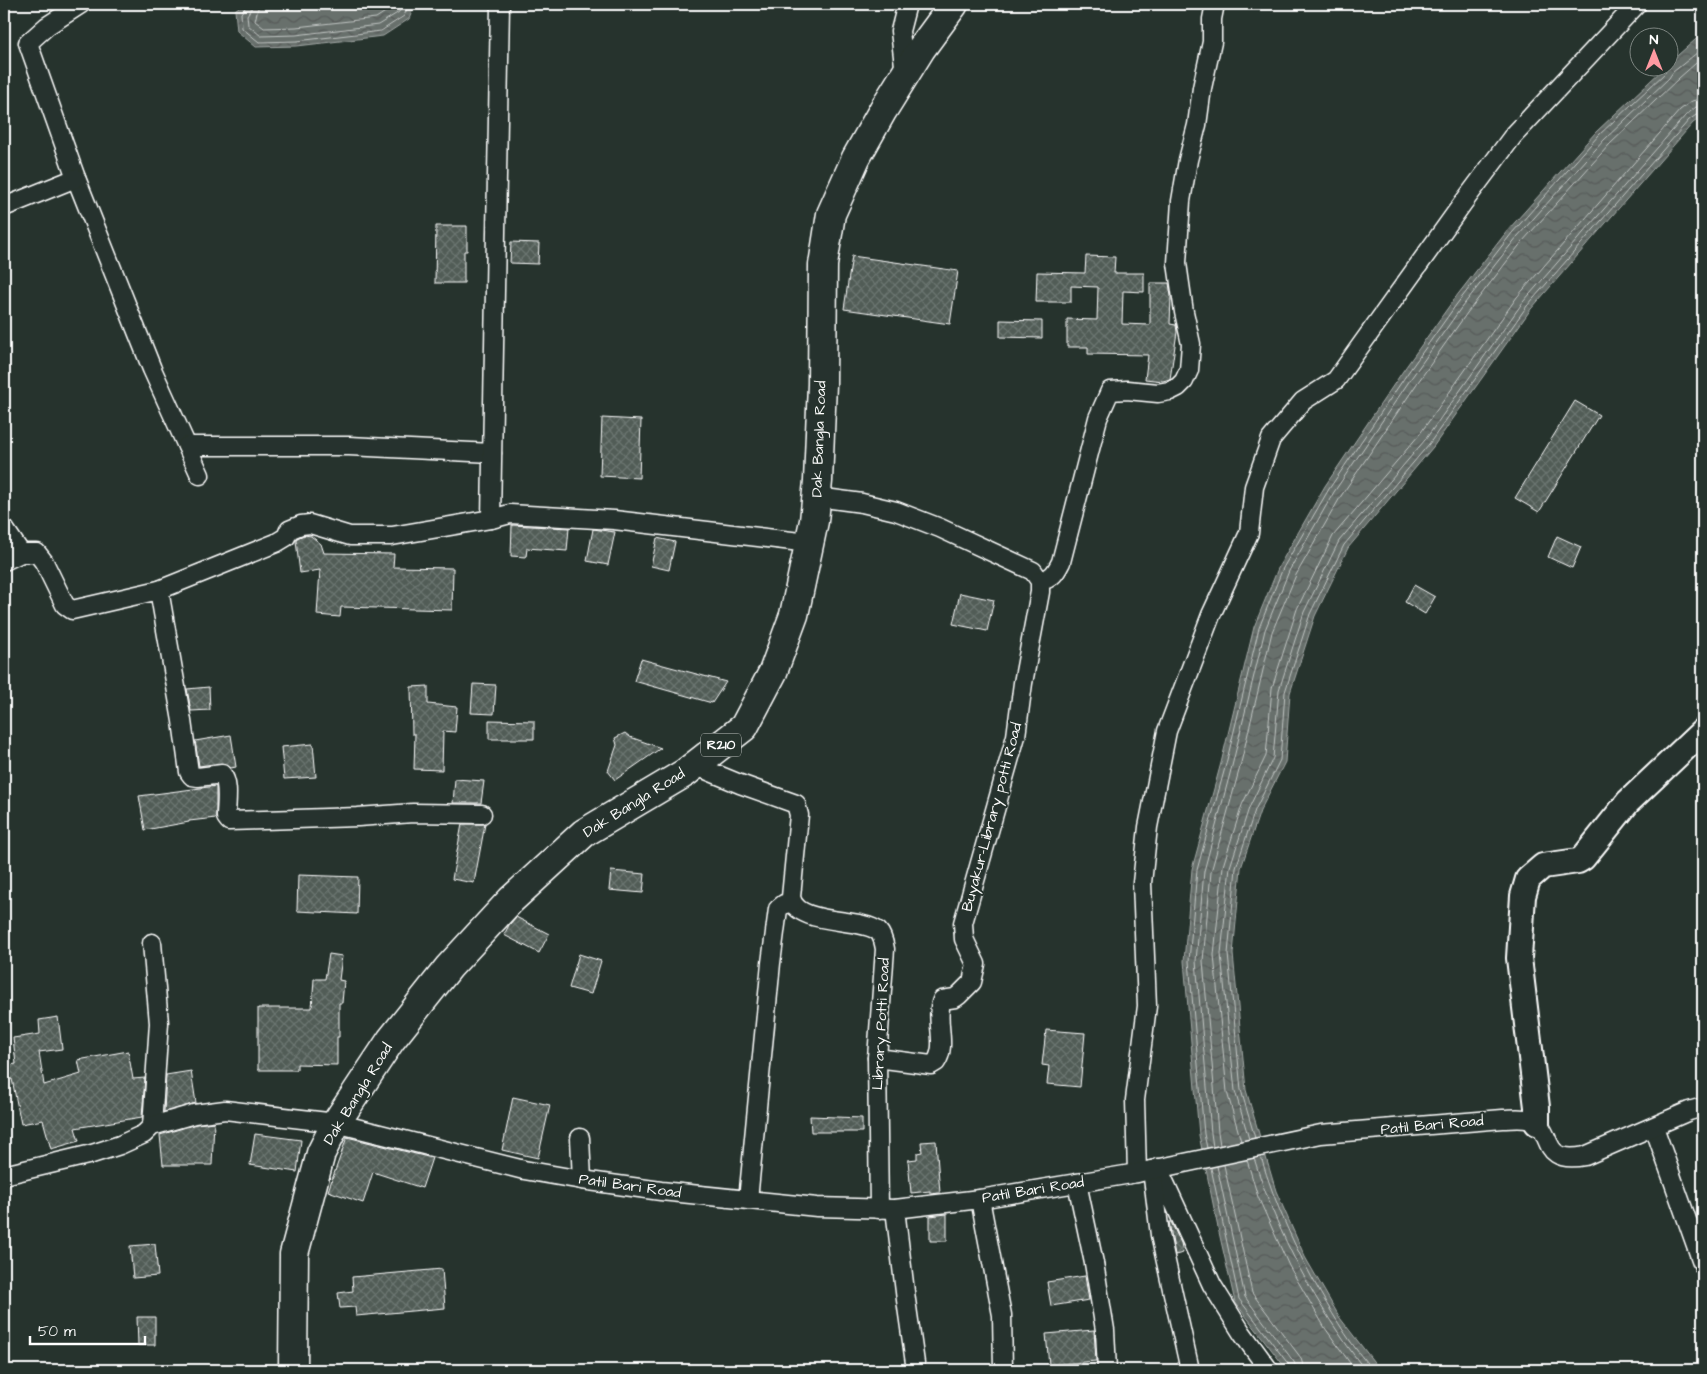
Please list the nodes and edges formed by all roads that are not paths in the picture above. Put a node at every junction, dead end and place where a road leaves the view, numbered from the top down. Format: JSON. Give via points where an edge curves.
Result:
{"nodes":[{"id":1,"x":82,"y":4,"type":"edge"},
{"id":2,"x":500,"y":4,"type":"edge"},
{"id":3,"x":907,"y":4,"type":"edge"},
{"id":4,"x":954,"y":4,"type":"edge"},
{"id":5,"x":1214,"y":4,"type":"edge"},
{"id":6,"x":1636,"y":4,"type":"edge"},
{"id":7,"x":905,"y":74,"type":"junction"},
{"id":8,"x":76,"y":178,"type":"junction"},
{"id":9,"x":4,"y":207,"type":"edge"},
{"id":10,"x":187,"y":446,"type":"junction"},
{"id":11,"x":492,"y":453,"type":"junction"},
{"id":12,"x":200,"y":475,"type":"dead end"},
{"id":13,"x":817,"y":497,"type":"junction"},
{"id":14,"x":491,"y":519,"type":"junction"},
{"id":15,"x":4,"y":528,"type":"edge"},
{"id":16,"x":809,"y":543,"type":"junction"},
{"id":17,"x":21,"y":553,"type":"junction"},
{"id":18,"x":4,"y":561,"type":"edge"},
{"id":19,"x":1040,"y":581,"type":"junction"},
{"id":20,"x":159,"y":590,"type":"junction"},
{"id":21,"x":1703,"y":731,"type":"edge"},
{"id":22,"x":694,"y":765,"type":"junction"},
{"id":23,"x":482,"y":814,"type":"dead end"},
{"id":24,"x":792,"y":903,"type":"junction"},
{"id":25,"x":152,"y":943,"type":"dead end"},
{"id":26,"x":877,"y":1058,"type":"junction"},
{"id":27,"x":1703,"y":1107,"type":"edge"},
{"id":28,"x":336,"y":1123,"type":"junction"},
{"id":29,"x":1536,"y":1123,"type":"junction"},
{"id":30,"x":152,"y":1126,"type":"junction"},
{"id":31,"x":1654,"y":1127,"type":"junction"},
{"id":32,"x":580,"y":1138,"type":"dead end"},
{"id":33,"x":1153,"y":1169,"type":"junction"},
{"id":34,"x":4,"y":1175,"type":"edge"},
{"id":35,"x":582,"y":1180,"type":"junction"},
{"id":36,"x":1077,"y":1183,"type":"junction"},
{"id":37,"x":980,"y":1199,"type":"junction"},
{"id":38,"x":748,"y":1200,"type":"junction"},
{"id":39,"x":887,"y":1209,"type":"junction"},
{"id":40,"x":1703,"y":1265,"type":"edge"},
{"id":41,"x":293,"y":1370,"type":"edge"},
{"id":42,"x":916,"y":1370,"type":"edge"},
{"id":43,"x":1003,"y":1370,"type":"edge"},
{"id":44,"x":1107,"y":1370,"type":"edge"},
{"id":45,"x":1190,"y":1370,"type":"edge"},
{"id":46,"x":1269,"y":1370,"type":"edge"}],
"edges":[{"from":1,"to":8,"type":"street","via":[[46,26],[28,43]]},
{"from":2,"to":11,"type":"street"},
{"from":3,"to":7,"type":"street","via":[[900,31]]},
{"from":4,"to":7,"type":"main road","name":"Dak Bangla Road","number":"R210"},
{"from":5,"to":19,"type":"street","via":[[1212,42],[1181,201],[1177,254],[1184,312],[1192,344],[1188,376],[1170,391],[1110,391],[1098,418],[1061,562],[1055,574]]},
{"from":6,"to":33,"type":"street","via":[[1513,136],[1336,380],[1303,401],[1271,439],[1254,487],[1248,533],[1211,615],[1167,731],[1148,827],[1142,883],[1148,1006],[1135,1100]]},
{"from":7,"to":13,"type":"main road","name":"Dak Bangla Road","number":"R210","via":[[856,158],[831,214],[823,265]]},
{"from":8,"to":9,"type":"street"},
{"from":8,"to":10,"type":"street","via":[[152,369]]},
{"from":10,"to":11,"type":"street","via":[[349,446]]},
{"from":10,"to":12,"type":"street"},
{"from":11,"to":14,"type":"street"},
{"from":13,"to":16,"type":"main road","name":"Dak Bangla Road","number":"R210"},
{"from":13,"to":19,"type":"street","via":[[896,511],[1033,571]]},
{"from":14,"to":16,"type":"street","via":[[510,514],[614,520]]},
{"from":14,"to":20,"type":"street","via":[[392,536],[350,536],[310,524],[301,525],[289,530],[286,537],[276,543]]},
{"from":15,"to":17,"type":"street"},
{"from":16,"to":22,"type":"main road","name":"Dak Bangla Road","number":"R210","via":[[794,615],[773,672],[744,727]]},
{"from":17,"to":18,"type":"street"},
{"from":17,"to":20,"type":"street","via":[[37,553],[65,605],[72,610]]},
{"from":19,"to":26,"type":"street","name":"Buyakur-Library potti Road","via":[[1016,736],[963,923],[964,939],[976,964],[972,982],[959,996],[942,1000],[939,1007],[940,1049],[936,1062],[931,1065]]},
{"from":20,"to":23,"type":"street","via":[[188,772],[198,777],[224,775],[229,821],[413,813]]},
{"from":21,"to":29,"type":"street","via":[[1628,802],[1583,858],[1543,866],[1528,879],[1521,910],[1520,958]]},
{"from":22,"to":24,"type":"street","via":[[796,804],[799,815]]},
{"from":22,"to":28,"type":"main road","name":"Dak Bangla Road","number":"R210","via":[[584,833],[511,900],[449,968],[391,1040]]},
{"from":24,"to":26,"type":"street","name":"Library Potti Road","via":[[806,914],[870,928],[882,937],[886,949]]},
{"from":24,"to":38,"type":"street","via":[[778,909]]},
{"from":25,"to":30,"type":"street","via":[[159,1023]]},
{"from":26,"to":39,"type":"street","name":"Library Potti Road"},
{"from":27,"to":31,"type":"street"},
{"from":28,"to":30,"type":"street","name":"Patil Bari Road","via":[[225,1110],[194,1114]]},
{"from":28,"to":35,"type":"street","name":"Patil Bari Road","via":[[524,1170]]},
{"from":28,"to":41,"type":"main road","name":"Dak Bangla Road","number":"R210","via":[[321,1153],[294,1254]]},
{"from":29,"to":31,"type":"street","via":[[1552,1150],[1558,1155],[1574,1158]]},
{"from":29,"to":33,"type":"street","name":"Patil Bari Road","via":[[1527,1119],[1503,1119],[1321,1134]]},
{"from":30,"to":34,"type":"street","name":"Patil Bari Road","via":[[144,1134],[120,1145]]},
{"from":31,"to":40,"type":"street"},
{"from":32,"to":35,"type":"street"},
{"from":33,"to":36,"type":"street","name":"Patil Bari Road"},
{"from":33,"to":45,"type":"street","via":[[1160,1235]]},
{"from":33,"to":46,"type":"street","via":[[1212,1285]]},
{"from":35,"to":38,"type":"street","name":"Patil Bari Road"},
{"from":36,"to":37,"type":"street","name":"Patil Bari Road"},
{"from":36,"to":44,"type":"street","via":[[1105,1330]]},
{"from":37,"to":39,"type":"street","name":"Patil Bari Road"},
{"from":37,"to":43,"type":"street","via":[[1002,1315]]},
{"from":38,"to":39,"type":"street","name":"Patil Bari Road","via":[[817,1208]]},
{"from":39,"to":42,"type":"street","name":"Library Potti Road"}]}
